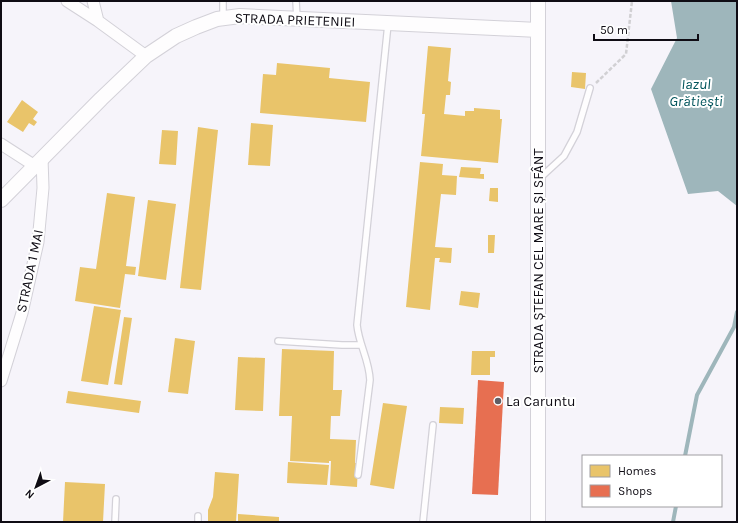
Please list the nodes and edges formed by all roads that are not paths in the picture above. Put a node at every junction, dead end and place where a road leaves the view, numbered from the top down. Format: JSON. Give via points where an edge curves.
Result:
{"nodes":[{"id":1,"x":67,"y":1,"type":"edge"},
{"id":2,"x":93,"y":1,"type":"edge"},
{"id":3,"x":223,"y":1,"type":"edge"},
{"id":4,"x":296,"y":1,"type":"edge"},
{"id":5,"x":538,"y":1,"type":"edge"},
{"id":6,"x":223,"y":18,"type":"junction"},
{"id":7,"x":298,"y":19,"type":"junction"},
{"id":8,"x":98,"y":21,"type":"junction"},
{"id":9,"x":388,"y":23,"type":"junction"},
{"id":10,"x":538,"y":30,"type":"junction"},
{"id":11,"x":146,"y":56,"type":"junction"},
{"id":12,"x":590,"y":88,"type":"road end"},
{"id":13,"x":1,"y":144,"type":"edge"},
{"id":14,"x":38,"y":162,"type":"junction"},
{"id":15,"x":539,"y":180,"type":"junction"},
{"id":16,"x":1,"y":200,"type":"edge"},
{"id":17,"x":278,"y":341,"type":"dead end"},
{"id":18,"x":361,"y":345,"type":"junction"},
{"id":19,"x":1,"y":381,"type":"edge"},
{"id":20,"x":433,"y":425,"type":"dead end"},
{"id":21,"x":358,"y":475,"type":"dead end"},
{"id":22,"x":116,"y":499,"type":"dead end"},
{"id":23,"x":115,"y":522,"type":"edge"},
{"id":24,"x":423,"y":522,"type":"edge"},
{"id":25,"x":538,"y":522,"type":"edge"}],
"edges":[{"from":1,"to":8,"type":"street"},
{"from":2,"to":8,"type":"street"},
{"from":3,"to":6,"type":"lane"},
{"from":4,"to":7,"type":"lane"},
{"from":5,"to":10,"type":"street","name":"STRADA ȘTEFAN CEL MARE ȘI SFÂNT"},
{"from":6,"to":7,"type":"street","name":"STRADA PRIETENIEI","via":[[240,16]]},
{"from":6,"to":11,"type":"street","name":"STRADA PRIETENIEI","via":[[176,36]]},
{"from":7,"to":9,"type":"street","name":"STRADA PRIETENIEI"},
{"from":8,"to":11,"type":"street"},
{"from":9,"to":10,"type":"street","name":"STRADA PRIETENIEI"},
{"from":9,"to":18,"type":"lane","via":[[357,325]]},
{"from":10,"to":15,"type":"street","name":"STRADA ȘTEFAN CEL MARE ȘI SFÂNT"},
{"from":11,"to":14,"type":"street","name":"STRADA PRIETENIEI"},
{"from":12,"to":15,"type":"lane","via":[[577,132],[564,156]]},
{"from":13,"to":14,"type":"street"},
{"from":14,"to":16,"type":"street","name":"STRADA PRIETENIEI"},
{"from":14,"to":19,"type":"street","name":"STRADA 1 MAI","via":[[43,188],[37,249],[22,313]]},
{"from":15,"to":25,"type":"street","name":"STRADA ȘTEFAN CEL MARE ȘI SFÂNT"},
{"from":17,"to":18,"type":"lane"},
{"from":18,"to":21,"type":"lane","via":[[370,368],[370,380]]},
{"from":20,"to":24,"type":"lane"},
{"from":22,"to":23,"type":"lane"}]}
